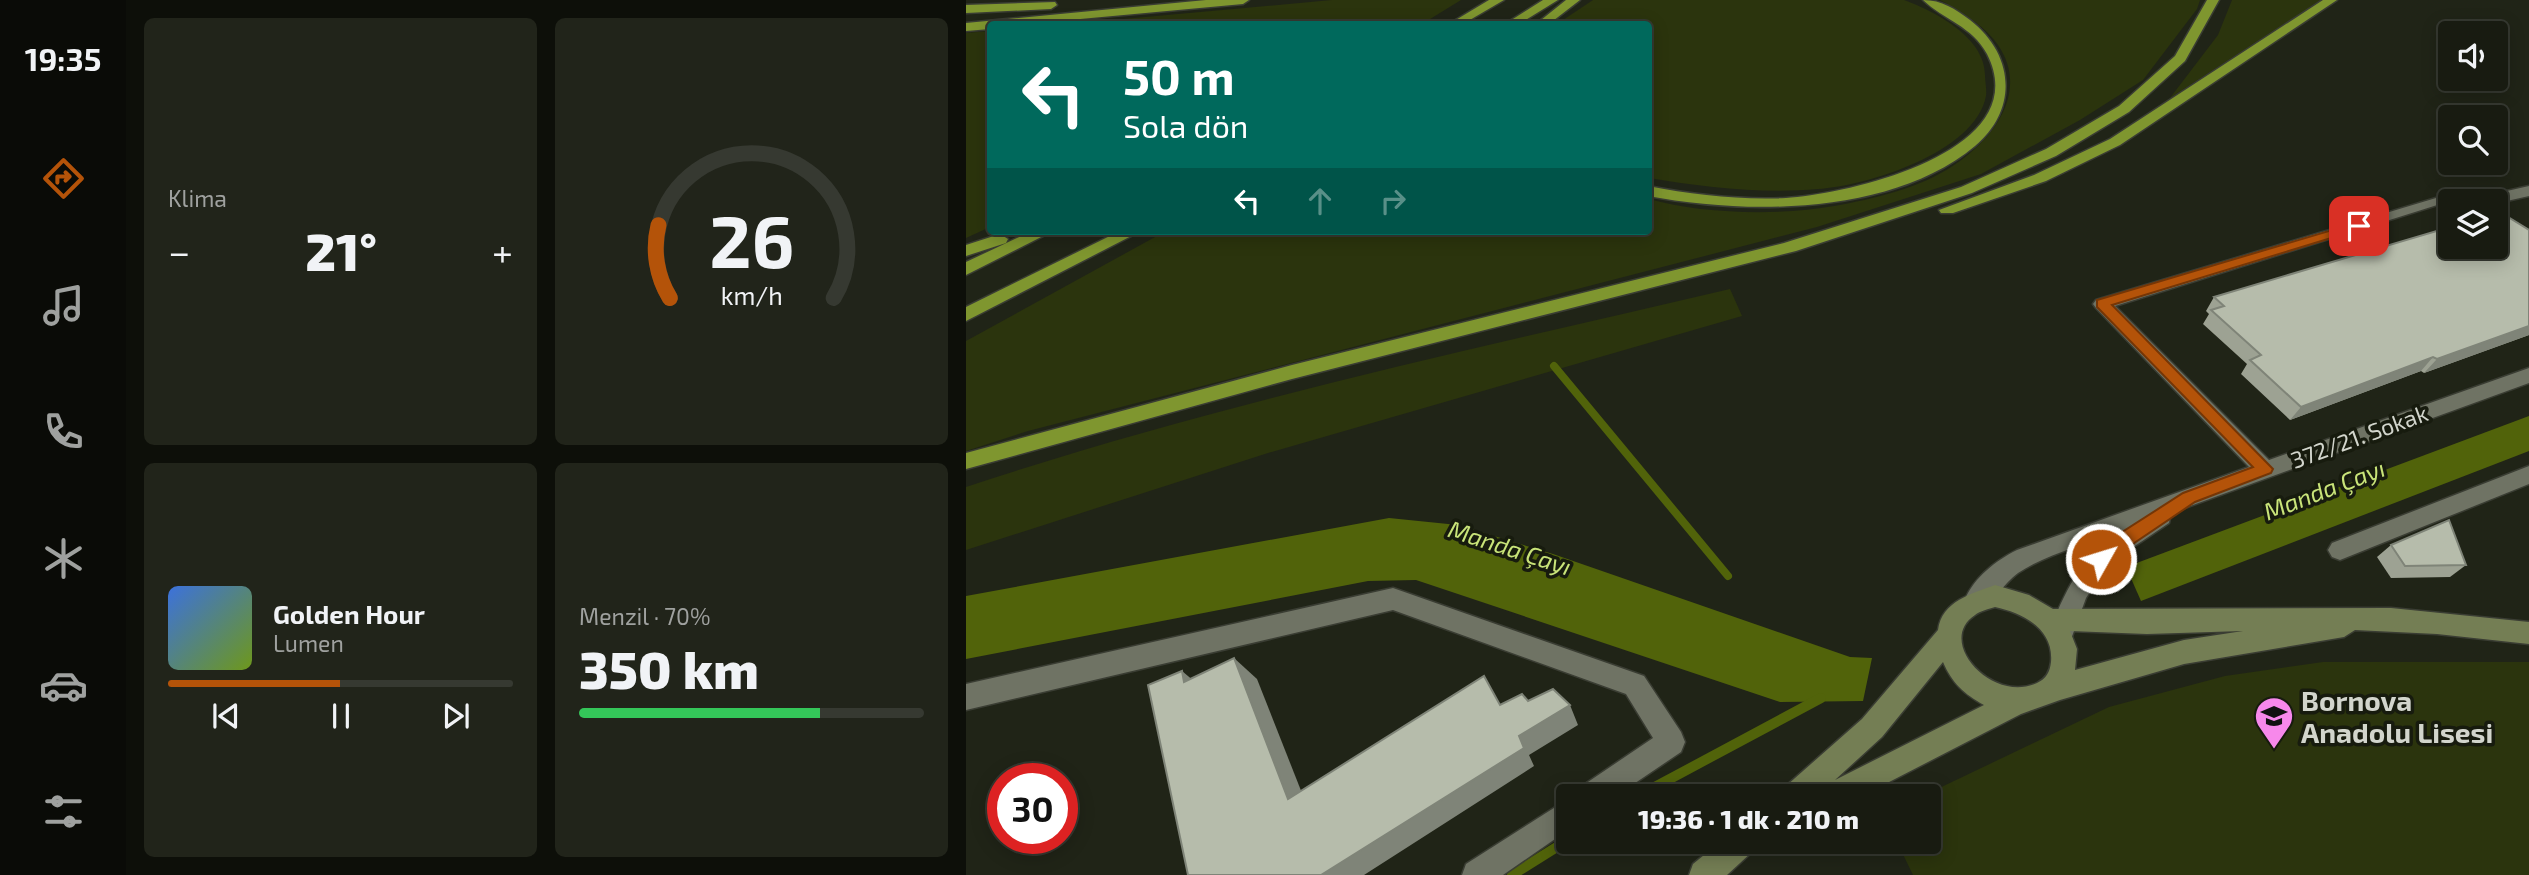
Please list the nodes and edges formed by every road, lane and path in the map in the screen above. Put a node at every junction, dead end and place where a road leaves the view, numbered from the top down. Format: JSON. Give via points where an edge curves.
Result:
{"nodes":[{"id":1,"x":1136,"y":0,"type":"edge"},
{"id":2,"x":1242,"y":0,"type":"edge"},
{"id":3,"x":1498,"y":0,"type":"edge"},
{"id":4,"x":1552,"y":0,"type":"edge"},
{"id":5,"x":1574,"y":0,"type":"edge"},
{"id":6,"x":1929,"y":0,"type":"edge"},
{"id":7,"x":2213,"y":0,"type":"edge"},
{"id":8,"x":2331,"y":0,"type":"edge"},
{"id":9,"x":966,"y":9,"type":"edge"},
{"id":10,"x":1032,"y":21,"type":"edge"},
{"id":11,"x":1461,"y":21,"type":"edge"},
{"id":12,"x":1516,"y":21,"type":"edge"},
{"id":13,"x":1546,"y":21,"type":"edge"},
{"id":14,"x":987,"y":25,"type":"edge"},
{"id":15,"x":966,"y":27,"type":"edge"},
{"id":16,"x":1652,"y":192,"type":"edge"},
{"id":17,"x":2525,"y":195,"type":"edge"},
{"id":18,"x":1839,"y":234,"type":"junction"},
{"id":19,"x":1011,"y":235,"type":"edge"},
{"id":20,"x":1037,"y":235,"type":"edge"},
{"id":21,"x":1125,"y":235,"type":"edge"},
{"id":22,"x":966,"y":251,"type":"edge"},
{"id":23,"x":966,"y":269,"type":"edge"},
{"id":24,"x":966,"y":315,"type":"edge"},
{"id":25,"x":2529,"y":375,"type":"edge"},
{"id":26,"x":966,"y":461,"type":"edge"},
{"id":27,"x":2265,"y":469,"type":"junction"},
{"id":28,"x":2529,"y":475,"type":"edge"},
{"id":29,"x":2189,"y":497,"type":"junction"},
{"id":30,"x":2340,"y":550,"type":"dead end"},
{"id":31,"x":1977,"y":599,"type":"junction"},
{"id":32,"x":2380,"y":618,"type":"junction"},
{"id":33,"x":2059,"y":626,"type":"junction"},
{"id":34,"x":2529,"y":633,"type":"edge"},
{"id":35,"x":1948,"y":637,"type":"junction"},
{"id":36,"x":2053,"y":689,"type":"junction"},
{"id":37,"x":966,"y":697,"type":"edge"},
{"id":38,"x":2018,"y":702,"type":"junction"},
{"id":39,"x":1610,"y":784,"type":"edge"},
{"id":40,"x":1809,"y":784,"type":"edge"},
{"id":41,"x":1857,"y":784,"type":"edge"},
{"id":42,"x":1556,"y":821,"type":"edge"},
{"id":43,"x":1728,"y":854,"type":"edge"},
{"id":44,"x":1735,"y":854,"type":"edge"},
{"id":45,"x":1711,"y":869,"type":"edge"},
{"id":46,"x":1477,"y":875,"type":"edge"}],
"edges":[{"from":1,"to":9,"type":"highway"},
{"from":2,"to":10,"type":"highway"},
{"from":3,"to":11,"type":"highway"},
{"from":4,"to":12,"type":"highway"},
{"from":5,"to":13,"type":"highway"},
{"from":6,"to":16,"type":"highway","via":[[1972,28],[1997,61],[2003,85],[1997,108],[1970,142],[1914,175],[1832,197],[1728,203]]},
{"from":7,"to":18,"type":"highway","via":[[2200,29],[2152,85],[2066,145],[2003,176]]},
{"from":8,"to":18,"type":"highway","via":[[2126,135],[2065,166],[1979,202]]},
{"from":14,"to":15,"type":"highway"},
{"from":17,"to":27,"type":"street","via":[[2462,195],[2102,304]]},
{"from":18,"to":26,"type":"highway","via":[[1259,379]]},
{"from":19,"to":22,"type":"highway"},
{"from":20,"to":23,"type":"highway"},
{"from":21,"to":24,"type":"highway"},
{"from":25,"to":27,"type":"street","name":"372/21. Sokak"},
{"from":27,"to":29,"type":"street","name":"372/21. Sokak"},
{"from":28,"to":30,"type":"street"},
{"from":29,"to":31,"type":"street","name":"372/21. Sokak","via":[[2014,562],[1992,579]]},
{"from":29,"to":33,"type":"street","name":"372/21. Sokak","via":[[2112,548],[2078,588]]},
{"from":31,"to":33,"type":"main road","via":[[2015,599]]},
{"from":31,"to":35,"type":"main road","via":[[1962,607],[1952,620]]},
{"from":32,"to":33,"type":"main road","via":[[2259,617]]},
{"from":32,"to":34,"type":"main road"},
{"from":32,"to":36,"type":"main road","via":[[2309,634],[2184,652]]},
{"from":33,"to":36,"type":"main road","via":[[2065,656]]},
{"from":35,"to":38,"type":"main road","via":[[1956,665],[1977,688]]},
{"from":35,"to":40,"type":"main road","via":[[1872,728]]},
{"from":36,"to":38,"type":"main road"},
{"from":37,"to":39,"type":"street","via":[[1392,599],[1636,685],[1671,742]]},
{"from":38,"to":41,"type":"main road"},
{"from":42,"to":46,"type":"street"},
{"from":43,"to":45,"type":"main road"},
{"from":44,"to":45,"type":"main road"}]}
